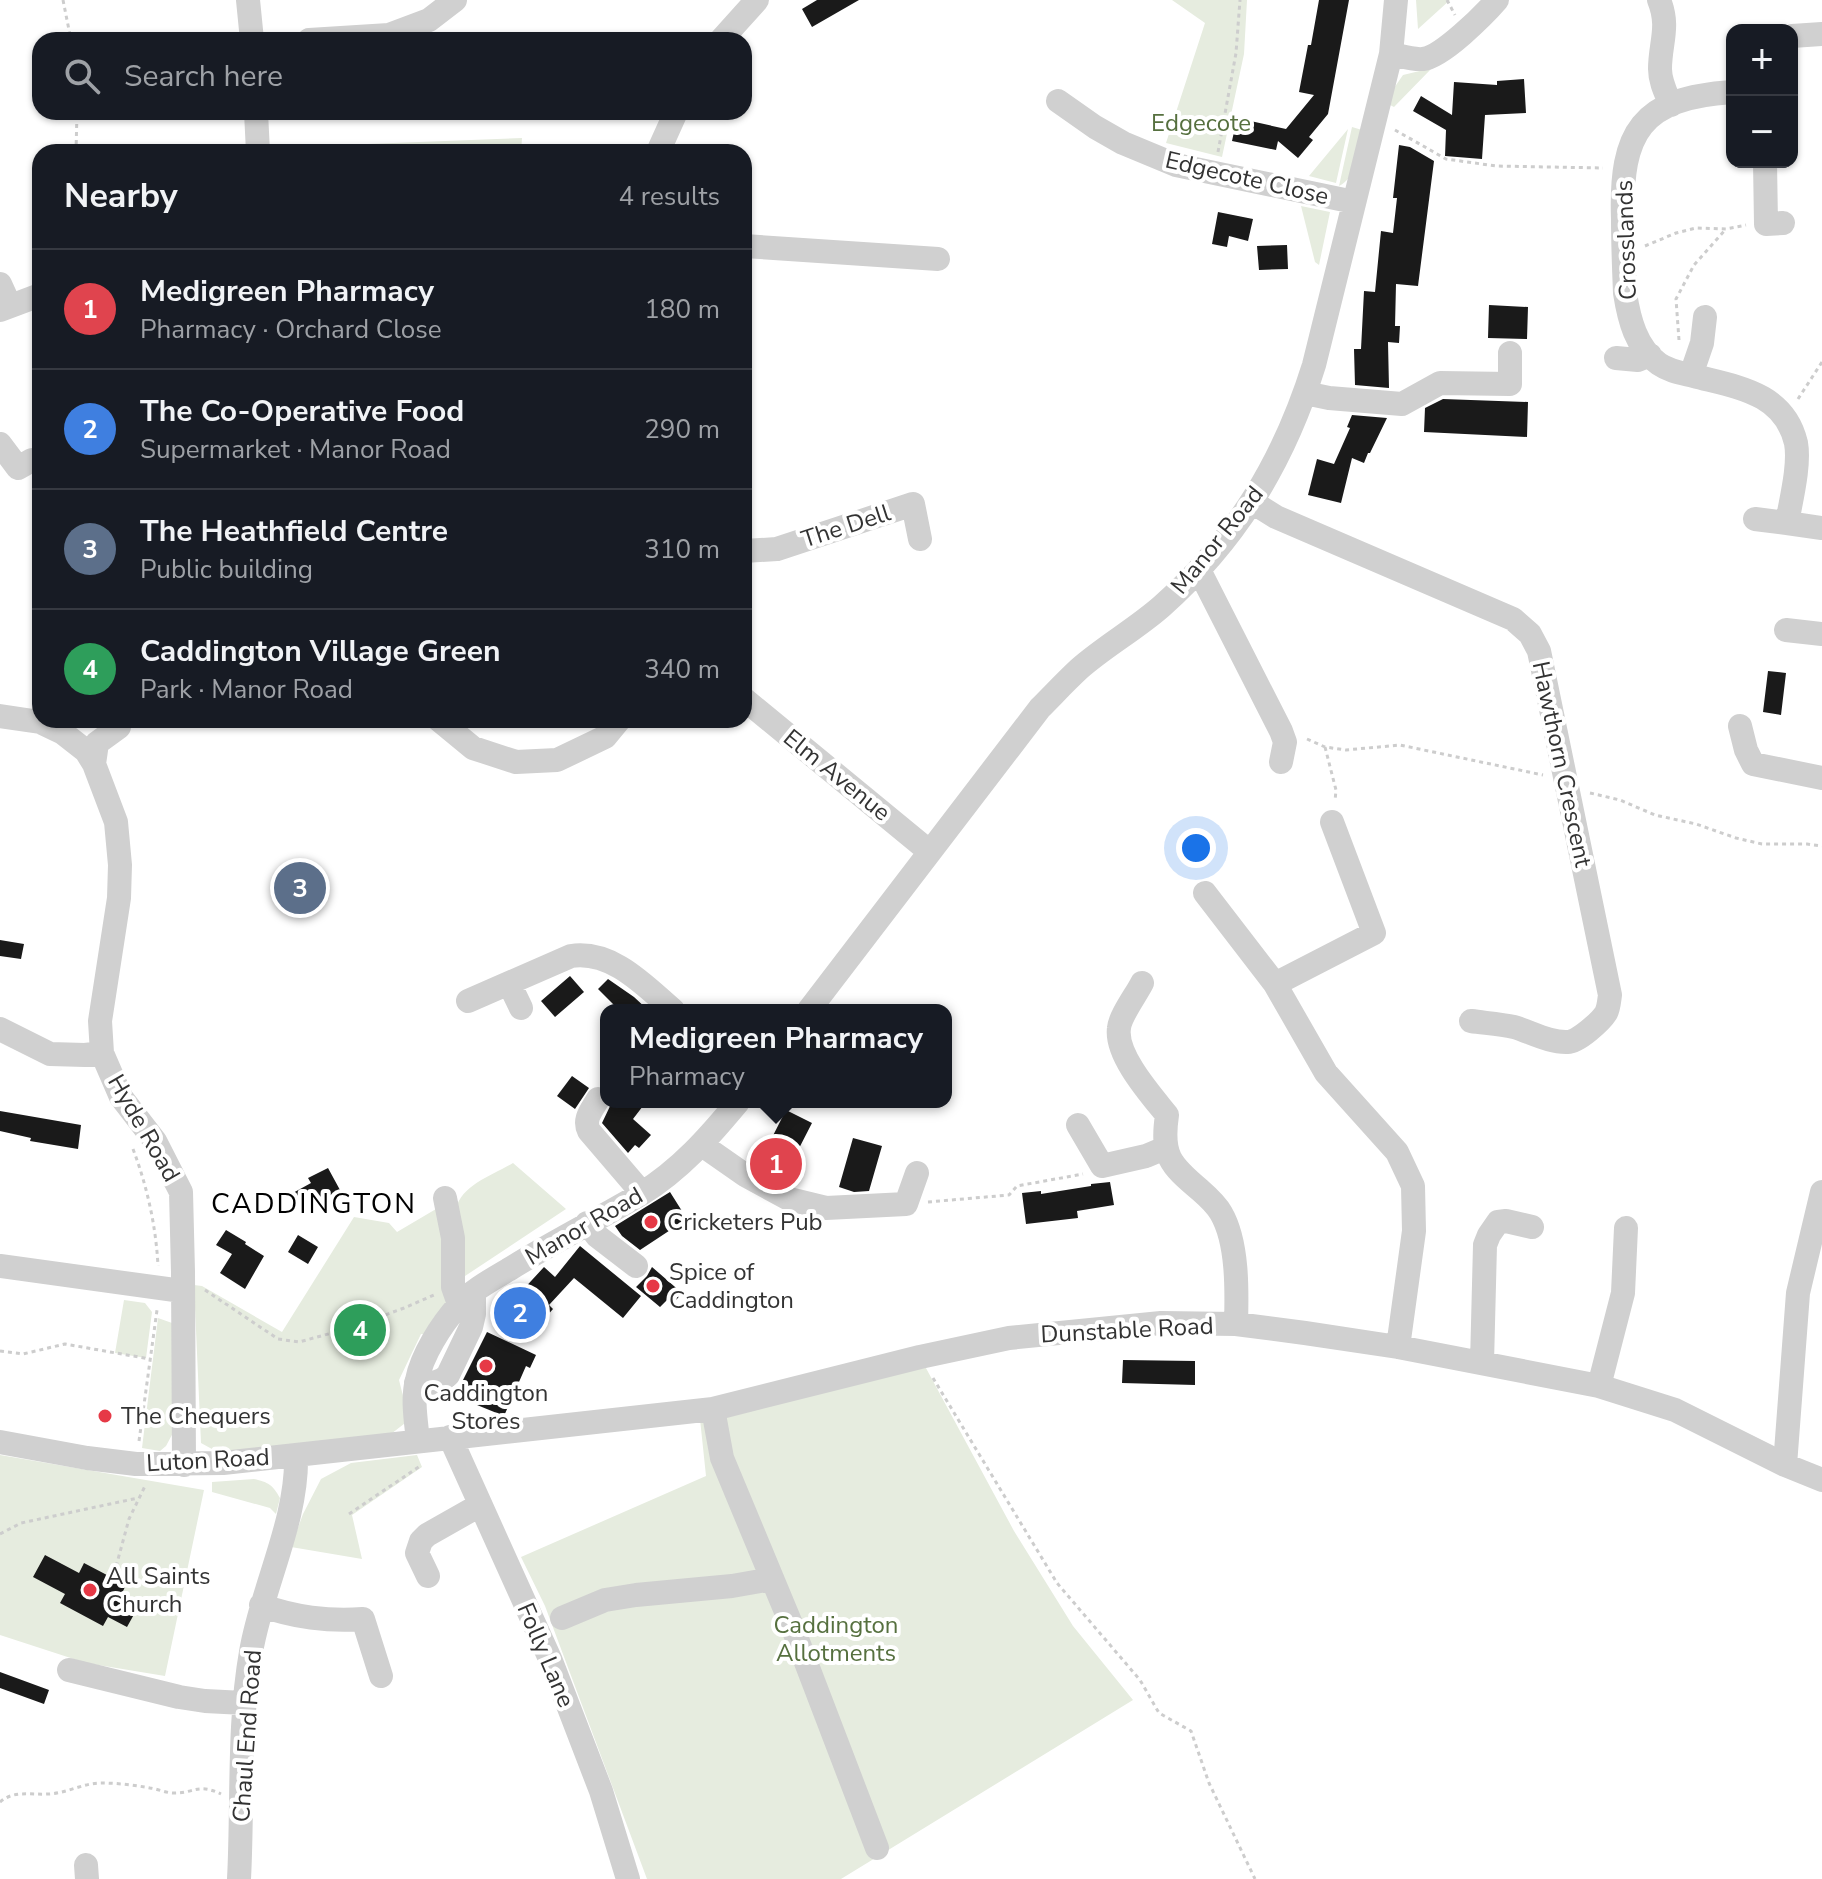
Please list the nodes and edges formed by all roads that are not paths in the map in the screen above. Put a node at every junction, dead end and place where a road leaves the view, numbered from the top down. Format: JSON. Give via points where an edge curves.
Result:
{"nodes":[{"id":1,"x":248,"y":0,"type":"edge"},
{"id":2,"x":455,"y":0,"type":"edge"},
{"id":3,"x":757,"y":0,"type":"edge"},
{"id":4,"x":1396,"y":0,"type":"edge"},
{"id":5,"x":1497,"y":0,"type":"edge"},
{"id":6,"x":1659,"y":0,"type":"edge"},
{"id":7,"x":251,"y":32,"type":"edge"},
{"id":8,"x":397,"y":32,"type":"edge"},
{"id":9,"x":728,"y":32,"type":"edge"},
{"id":10,"x":1822,"y":34,"type":"edge"},
{"id":11,"x":1798,"y":36,"type":"edge"},
{"id":12,"x":1391,"y":54,"type":"junction"},
{"id":13,"x":1726,"y":93,"type":"edge"},
{"id":14,"x":1058,"y":101,"type":"dead end"},
{"id":15,"x":1671,"y":105,"type":"junction"},
{"id":16,"x":256,"y":120,"type":"edge"},
{"id":17,"x":672,"y":120,"type":"edge"},
{"id":18,"x":258,"y":144,"type":"edge"},
{"id":19,"x":662,"y":144,"type":"edge"},
{"id":20,"x":1764,"y":168,"type":"edge"},
{"id":21,"x":1354,"y":202,"type":"junction"},
{"id":22,"x":1755,"y":225,"type":"road end"},
{"id":23,"x":752,"y":247,"type":"edge"},
{"id":24,"x":938,"y":259,"type":"dead end"},
{"id":25,"x":32,"y":296,"type":"edge"},
{"id":26,"x":3,"y":300,"type":"edge"},
{"id":27,"x":1705,"y":317,"type":"dead end"},
{"id":28,"x":1510,"y":353,"type":"dead end"},
{"id":29,"x":1650,"y":355,"type":"junction"},
{"id":30,"x":1616,"y":358,"type":"dead end"},
{"id":31,"x":1685,"y":374,"type":"junction"},
{"id":32,"x":1305,"y":393,"type":"junction"},
{"id":33,"x":0,"y":444,"type":"edge"},
{"id":34,"x":19,"y":468,"type":"dead end"},
{"id":35,"x":1252,"y":502,"type":"junction"},
{"id":36,"x":1755,"y":519,"type":"dead end"},
{"id":37,"x":1787,"y":523,"type":"junction"},
{"id":38,"x":1822,"y":528,"type":"edge"},
{"id":39,"x":920,"y":539,"type":"dead end"},
{"id":40,"x":752,"y":551,"type":"edge"},
{"id":41,"x":1199,"y":570,"type":"junction"},
{"id":42,"x":1786,"y":630,"type":"dead end"},
{"id":43,"x":1822,"y":634,"type":"edge"},
{"id":44,"x":752,"y":706,"type":"edge"},
{"id":45,"x":0,"y":716,"type":"edge"},
{"id":46,"x":32,"y":721,"type":"edge"},
{"id":47,"x":1740,"y":726,"type":"dead end"},
{"id":48,"x":53,"y":728,"type":"edge"},
{"id":49,"x":118,"y":728,"type":"edge"},
{"id":50,"x":449,"y":728,"type":"edge"},
{"id":51,"x":612,"y":728,"type":"edge"},
{"id":52,"x":1281,"y":762,"type":"dead end"},
{"id":53,"x":94,"y":764,"type":"junction"},
{"id":54,"x":1822,"y":778,"type":"edge"},
{"id":55,"x":1332,"y":822,"type":"road end"},
{"id":56,"x":930,"y":852,"type":"junction"},
{"id":57,"x":1205,"y":893,"type":"dead end"},
{"id":58,"x":509,"y":983,"type":"junction"},
{"id":59,"x":1142,"y":983,"type":"dead end"},
{"id":60,"x":1275,"y":984,"type":"junction"},
{"id":61,"x":468,"y":1001,"type":"dead end"},
{"id":62,"x":666,"y":1004,"type":"edge"},
{"id":63,"x":814,"y":1004,"type":"edge"},
{"id":64,"x":521,"y":1008,"type":"dead end"},
{"id":65,"x":1471,"y":1021,"type":"dead end"},
{"id":66,"x":0,"y":1029,"type":"edge"},
{"id":67,"x":102,"y":1053,"type":"junction"},
{"id":68,"x":598,"y":1099,"type":"dead end"},
{"id":69,"x":1188,"y":1103,"type":"dead end"},
{"id":70,"x":733,"y":1108,"type":"edge"},
{"id":71,"x":1167,"y":1115,"type":"junction"},
{"id":72,"x":1078,"y":1125,"type":"dead end"},
{"id":73,"x":702,"y":1145,"type":"junction"},
{"id":74,"x":1165,"y":1148,"type":"junction"},
{"id":75,"x":917,"y":1173,"type":"dead end"},
{"id":76,"x":1822,"y":1192,"type":"edge"},
{"id":77,"x":642,"y":1193,"type":"junction"},
{"id":78,"x":445,"y":1198,"type":"dead end"},
{"id":79,"x":587,"y":1223,"type":"junction"},
{"id":80,"x":1532,"y":1227,"type":"dead end"},
{"id":81,"x":1626,"y":1228,"type":"dead end"},
{"id":82,"x":0,"y":1266,"type":"edge"},
{"id":83,"x":636,"y":1266,"type":"dead end"},
{"id":84,"x":175,"y":1284,"type":"junction"},
{"id":85,"x":467,"y":1298,"type":"junction"},
{"id":86,"x":1236,"y":1324,"type":"junction"},
{"id":87,"x":1398,"y":1347,"type":"junction"},
{"id":88,"x":1482,"y":1363,"type":"junction"},
{"id":89,"x":1599,"y":1386,"type":"junction"},
{"id":90,"x":713,"y":1409,"type":"junction"},
{"id":91,"x":450,"y":1437,"type":"junction"},
{"id":92,"x":413,"y":1441,"type":"junction"},
{"id":93,"x":0,"y":1442,"type":"edge"},
{"id":94,"x":296,"y":1455,"type":"junction"},
{"id":95,"x":184,"y":1465,"type":"junction"},
{"id":96,"x":1785,"y":1465,"type":"junction"},
{"id":97,"x":1822,"y":1480,"type":"edge"},
{"id":98,"x":480,"y":1505,"type":"junction"},
{"id":99,"x":428,"y":1576,"type":"dead end"},
{"id":100,"x":772,"y":1579,"type":"junction"},
{"id":101,"x":261,"y":1605,"type":"junction"},
{"id":102,"x":562,"y":1618,"type":"dead end"},
{"id":103,"x":69,"y":1670,"type":"dead end"},
{"id":104,"x":381,"y":1676,"type":"dead end"},
{"id":105,"x":244,"y":1703,"type":"junction"},
{"id":106,"x":877,"y":1848,"type":"dead end"},
{"id":107,"x":239,"y":1879,"type":"edge"},
{"id":108,"x":628,"y":1879,"type":"edge"}],
"edges":[{"from":1,"to":7,"type":"street"},
{"from":2,"to":8,"type":"street","via":[[429,20]]},
{"from":3,"to":9,"type":"street"},
{"from":4,"to":12,"type":"street","name":"Manor Road"},
{"from":5,"to":12,"type":"street","via":[[1438,53],[1424,59]]},
{"from":6,"to":15,"type":"street","via":[[1664,16],[1660,78]]},
{"from":10,"to":11,"type":"street"},
{"from":12,"to":21,"type":"street","name":"Manor Road"},
{"from":13,"to":15,"type":"street","name":"Crosslands"},
{"from":14,"to":21,"type":"street","name":"Edgecote Close","via":[[1123,143],[1176,165]]},
{"from":15,"to":29,"type":"street","name":"Crosslands","via":[[1638,131],[1623,169],[1627,310]]},
{"from":16,"to":18,"type":"street"},
{"from":17,"to":19,"type":"street"},
{"from":20,"to":22,"type":"street"},
{"from":21,"to":32,"type":"street","name":"Manor Road"},
{"from":23,"to":24,"type":"street"},
{"from":25,"to":26,"type":"street"},
{"from":27,"to":31,"type":"street","via":[[1702,343]]},
{"from":28,"to":32,"type":"street","via":[[1510,384],[1440,383],[1402,404]]},
{"from":29,"to":30,"type":"street"},
{"from":29,"to":31,"type":"street"},
{"from":31,"to":37,"type":"street","via":[[1748,389],[1785,416],[1797,458]]},
{"from":32,"to":35,"type":"street","name":"Manor Road","via":[[1283,448]]},
{"from":33,"to":34,"type":"street"},
{"from":35,"to":41,"type":"street","name":"Manor Road"},
{"from":35,"to":65,"type":"street","name":"Hawthorn Crescent","via":[[1513,619],[1539,651],[1610,995],[1608,1010],[1581,1038],[1565,1043]]},
{"from":36,"to":37,"type":"street"},
{"from":37,"to":38,"type":"street"},
{"from":39,"to":40,"type":"street","name":"The Dell","via":[[913,504],[777,549]]},
{"from":41,"to":52,"type":"street","via":[[1281,731]]},
{"from":41,"to":56,"type":"street","name":"Manor Road","via":[[1040,708]]},
{"from":42,"to":43,"type":"street"},
{"from":44,"to":56,"type":"street","name":"Elm Avenue"},
{"from":45,"to":46,"type":"street","name":"Hyde Road"},
{"from":47,"to":54,"type":"street","via":[[1753,764]]},
{"from":48,"to":53,"type":"street","name":"Hyde Road","via":[[86,751]]},
{"from":49,"to":53,"type":"street","via":[[97,743]]},
{"from":50,"to":51,"type":"street","via":[[473,748],[516,762],[557,760],[605,737]]},
{"from":53,"to":67,"type":"street","name":"Hyde Road","via":[[116,822],[120,865],[100,1021]]},
{"from":55,"to":60,"type":"street","via":[[1379,941]]},
{"from":56,"to":63,"type":"street","name":"Manor Road"},
{"from":57,"to":60,"type":"street"},
{"from":58,"to":61,"type":"street"},
{"from":58,"to":62,"type":"street","via":[[583,954],[623,970]]},
{"from":58,"to":64,"type":"street"},
{"from":59,"to":71,"type":"street","via":[[1119,1026],[1120,1043]]},
{"from":60,"to":87,"type":"street","via":[[1326,1073],[1397,1152],[1413,1186],[1414,1231]]},
{"from":66,"to":67,"type":"street","via":[[50,1054]]},
{"from":67,"to":84,"type":"street","name":"Hyde Road","via":[[121,1097],[155,1141],[181,1192]]},
{"from":68,"to":77,"type":"street","via":[[587,1118],[589,1131]]},
{"from":69,"to":71,"type":"street"},
{"from":70,"to":73,"type":"street","name":"Manor Road"},
{"from":71,"to":74,"type":"street"},
{"from":72,"to":74,"type":"street","via":[[1094,1170]]},
{"from":73,"to":75,"type":"street","via":[[789,1199],[826,1208],[906,1204]]},
{"from":73,"to":77,"type":"street","name":"Manor Road"},
{"from":74,"to":86,"type":"street","via":[[1172,1163],[1214,1203],[1230,1231]]},
{"from":76,"to":96,"type":"street","via":[[1798,1293]]},
{"from":77,"to":79,"type":"street","name":"Manor Road"},
{"from":78,"to":85,"type":"street","via":[[453,1238],[453,1287]]},
{"from":79,"to":83,"type":"street"},
{"from":79,"to":85,"type":"street","name":"Manor Road"},
{"from":80,"to":88,"type":"street","via":[[1498,1222],[1485,1245]]},
{"from":81,"to":89,"type":"street","via":[[1623,1293]]},
{"from":82,"to":84,"type":"street"},
{"from":84,"to":95,"type":"street","name":"Hyde Road"},
{"from":85,"to":92,"type":"street","name":"Manor Road","via":[[426,1352],[416,1383]]},
{"from":86,"to":87,"type":"street","name":"Dunstable Road"},
{"from":86,"to":90,"type":"street","name":"Dunstable Road","via":[[1161,1323],[1009,1338]]},
{"from":87,"to":88,"type":"street","name":"Dunstable Road"},
{"from":88,"to":89,"type":"street","name":"Dunstable Road"},
{"from":89,"to":96,"type":"street","name":"Dunstable Road","via":[[1675,1410]]},
{"from":90,"to":91,"type":"street","name":"Dunstable Road"},
{"from":90,"to":100,"type":"street","via":[[722,1458]]},
{"from":91,"to":92,"type":"street","name":"Dunstable Road"},
{"from":91,"to":98,"type":"street","name":"Folly Lane"},
{"from":92,"to":94,"type":"street","name":"Luton Road"},
{"from":93,"to":95,"type":"street","name":"Luton Road","via":[[87,1458]]},
{"from":94,"to":95,"type":"street","name":"Luton Road"},
{"from":94,"to":101,"type":"street","name":"Chaul End Road","via":[[291,1504]]},
{"from":96,"to":97,"type":"street","name":"Dunstable Road"},
{"from":98,"to":99,"type":"street","via":[[421,1541],[417,1553]]},
{"from":98,"to":108,"type":"street","name":"Folly Lane","via":[[551,1661]]},
{"from":100,"to":102,"type":"street","via":[[605,1600]]},
{"from":100,"to":106,"type":"street"},
{"from":101,"to":104,"type":"street","via":[[281,1613],[363,1619]]},
{"from":101,"to":105,"type":"street","name":"Chaul End Road"},
{"from":103,"to":105,"type":"street","via":[[179,1697]]},
{"from":105,"to":107,"type":"street","name":"Chaul End Road"}]}
